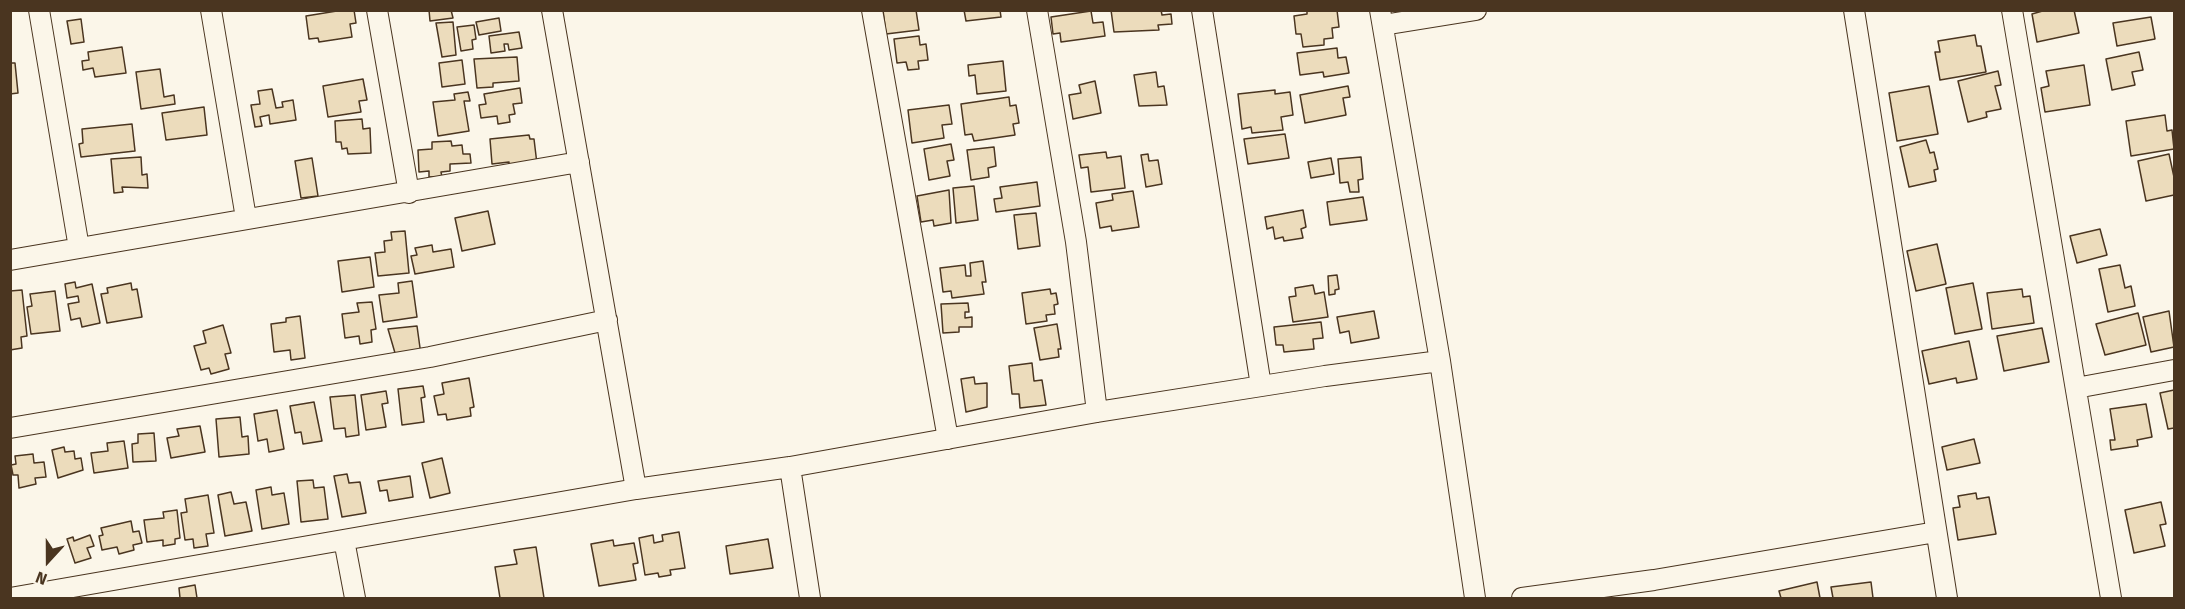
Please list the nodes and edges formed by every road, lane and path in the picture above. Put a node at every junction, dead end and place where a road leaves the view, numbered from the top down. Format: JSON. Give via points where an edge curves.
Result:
{"nodes":[{"id":1,"x":39,"y":10,"type":"edge"},
{"id":2,"x":211,"y":10,"type":"edge"},
{"id":3,"x":376,"y":10,"type":"edge"},
{"id":4,"x":552,"y":10,"type":"edge"},
{"id":5,"x":872,"y":10,"type":"edge"},
{"id":6,"x":1037,"y":10,"type":"edge"},
{"id":7,"x":1202,"y":10,"type":"edge"},
{"id":8,"x":1476,"y":10,"type":"edge"},
{"id":9,"x":1854,"y":10,"type":"edge"},
{"id":10,"x":2012,"y":10,"type":"edge"},
{"id":11,"x":1381,"y":18,"type":"edge"},
{"id":12,"x":579,"y":162,"type":"junction"},
{"id":13,"x":409,"y":193,"type":"junction"},
{"id":14,"x":246,"y":218,"type":"junction"},
{"id":15,"x":79,"y":248,"type":"junction"},
{"id":16,"x":10,"y":260,"type":"edge"},
{"id":17,"x":607,"y":320,"type":"junction"},
{"id":18,"x":1440,"y":361,"type":"junction"},
{"id":19,"x":2175,"y":370,"type":"edge"},
{"id":20,"x":1261,"y":386,"type":"junction"},
{"id":21,"x":2076,"y":388,"type":"junction"},
{"id":22,"x":1097,"y":412,"type":"junction"},
{"id":23,"x":10,"y":428,"type":"edge"},
{"id":24,"x":948,"y":439,"type":"junction"},
{"id":25,"x":790,"y":467,"type":"junction"},
{"id":26,"x":636,"y":489,"type":"junction"},
{"id":27,"x":1936,"y":532,"type":"junction"},
{"id":28,"x":344,"y":540,"type":"junction"},
{"id":29,"x":1655,"y":589,"type":"edge"},
{"id":30,"x":10,"y":598,"type":"edge"},
{"id":31,"x":355,"y":598,"type":"edge"},
{"id":32,"x":810,"y":598,"type":"edge"},
{"id":33,"x":1475,"y":598,"type":"edge"},
{"id":34,"x":1522,"y":598,"type":"edge"},
{"id":35,"x":1947,"y":598,"type":"edge"},
{"id":36,"x":2111,"y":598,"type":"edge"}],
"edges":[{"from":1,"to":15,"type":"street"},
{"from":2,"to":14,"type":"street"},
{"from":3,"to":13,"type":"street"},
{"from":4,"to":12,"type":"street"},
{"from":5,"to":24,"type":"street"},
{"from":6,"to":22,"type":"street","via":[[1076,242]]},
{"from":7,"to":20,"type":"street"},
{"from":8,"to":11,"type":"street"},
{"from":9,"to":27,"type":"street"},
{"from":10,"to":21,"type":"street"},
{"from":11,"to":18,"type":"street"},
{"from":12,"to":13,"type":"street"},
{"from":12,"to":17,"type":"street"},
{"from":13,"to":14,"type":"street"},
{"from":14,"to":15,"type":"street"},
{"from":15,"to":16,"type":"street"},
{"from":17,"to":23,"type":"street","via":[[430,357]]},
{"from":17,"to":26,"type":"street"},
{"from":18,"to":20,"type":"street"},
{"from":18,"to":33,"type":"street"},
{"from":19,"to":21,"type":"street"},
{"from":20,"to":22,"type":"street"},
{"from":21,"to":36,"type":"street"},
{"from":22,"to":24,"type":"street"},
{"from":24,"to":25,"type":"street"},
{"from":25,"to":26,"type":"street"},
{"from":25,"to":32,"type":"street"},
{"from":26,"to":28,"type":"street"},
{"from":27,"to":29,"type":"street"},
{"from":27,"to":35,"type":"street"},
{"from":28,"to":30,"type":"street"},
{"from":28,"to":31,"type":"street"},
{"from":29,"to":34,"type":"street"}]}
